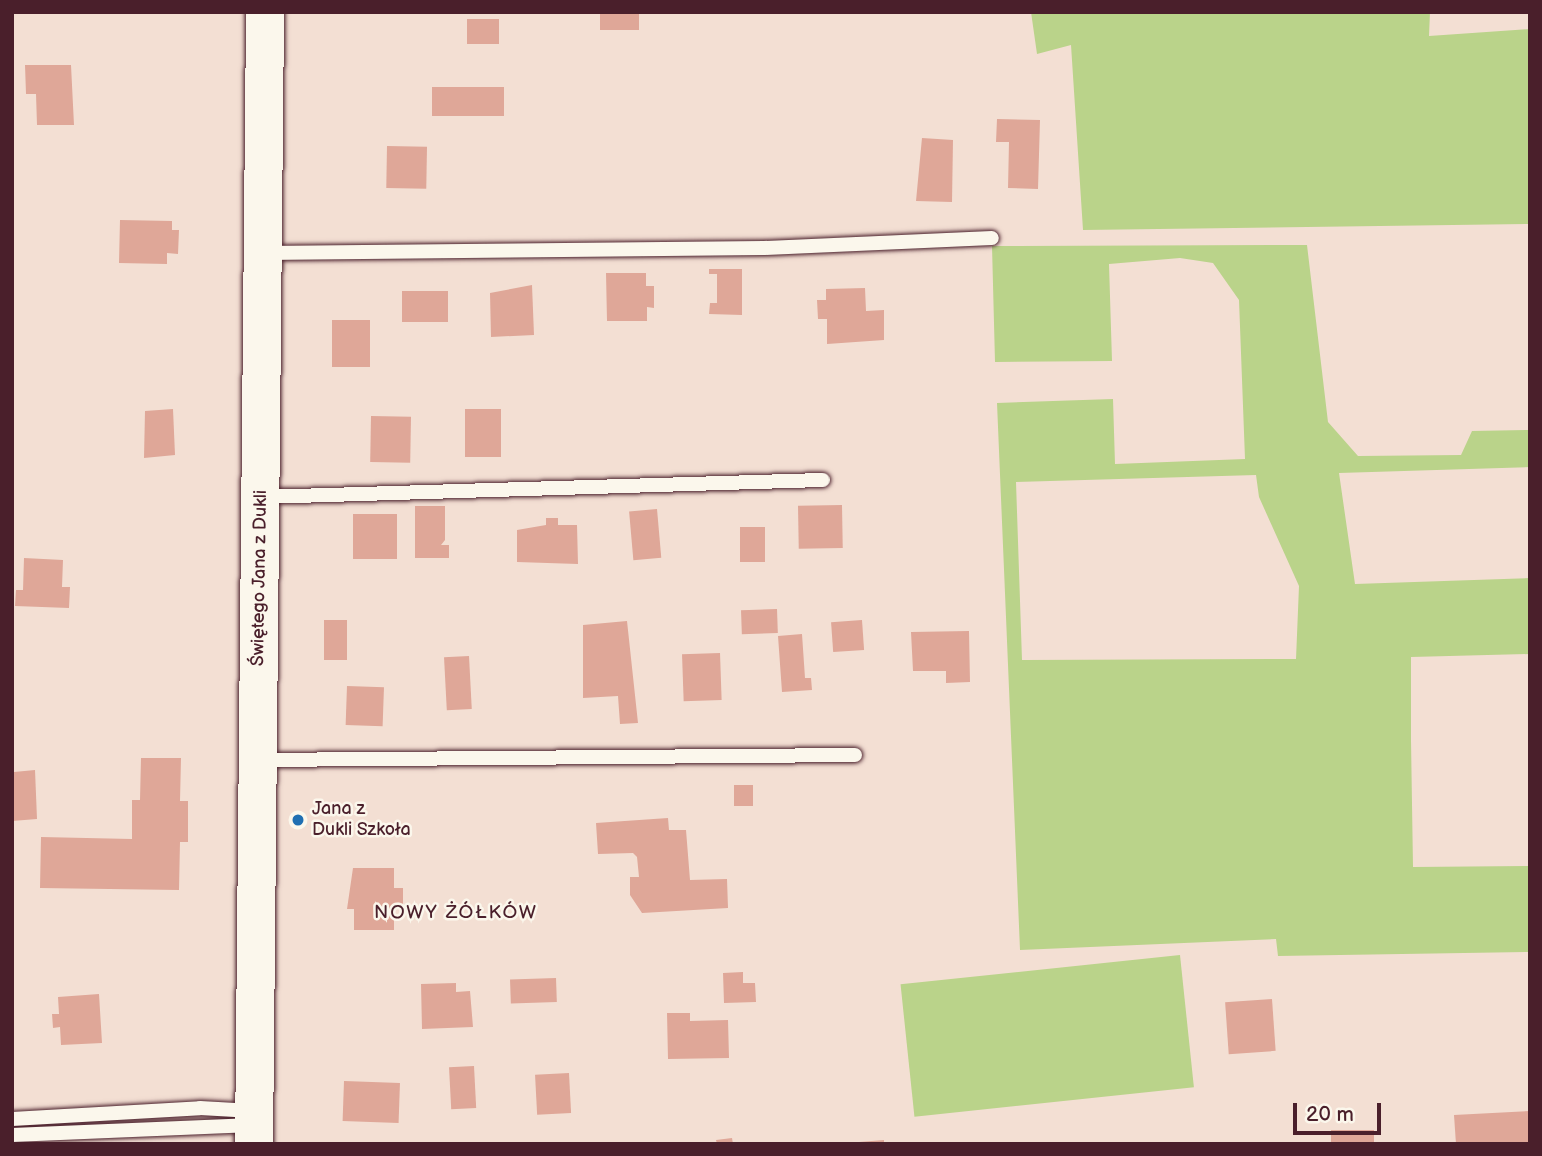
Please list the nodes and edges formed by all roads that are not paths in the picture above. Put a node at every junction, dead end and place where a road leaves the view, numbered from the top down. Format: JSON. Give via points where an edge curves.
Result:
{"nodes":[{"id":1,"x":265,"y":12,"type":"edge"},
{"id":2,"x":992,"y":238,"type":"dead end"},
{"id":3,"x":263,"y":253,"type":"junction"},
{"id":4,"x":823,"y":480,"type":"dead end"},
{"id":5,"x":260,"y":497,"type":"junction"},
{"id":6,"x":855,"y":755,"type":"dead end"},
{"id":7,"x":258,"y":760,"type":"junction"},
{"id":8,"x":12,"y":1119,"type":"edge"},
{"id":9,"x":254,"y":1127,"type":"edge"},
{"id":10,"x":12,"y":1135,"type":"edge"}],
"edges":[{"from":1,"to":3,"type":"main road","name":"Świętego Jana z Dukli"},
{"from":2,"to":3,"type":"lane","via":[[764,248]]},
{"from":3,"to":5,"type":"main road","name":"Świętego Jana z Dukli"},
{"from":4,"to":5,"type":"lane"},
{"from":5,"to":7,"type":"main road","name":"Świętego Jana z Dukli"},
{"from":6,"to":7,"type":"lane"},
{"from":7,"to":9,"type":"main road","name":"Świętego Jana z Dukli"},
{"from":8,"to":9,"type":"lane","via":[[200,1108]]},
{"from":9,"to":10,"type":"lane"}]}
